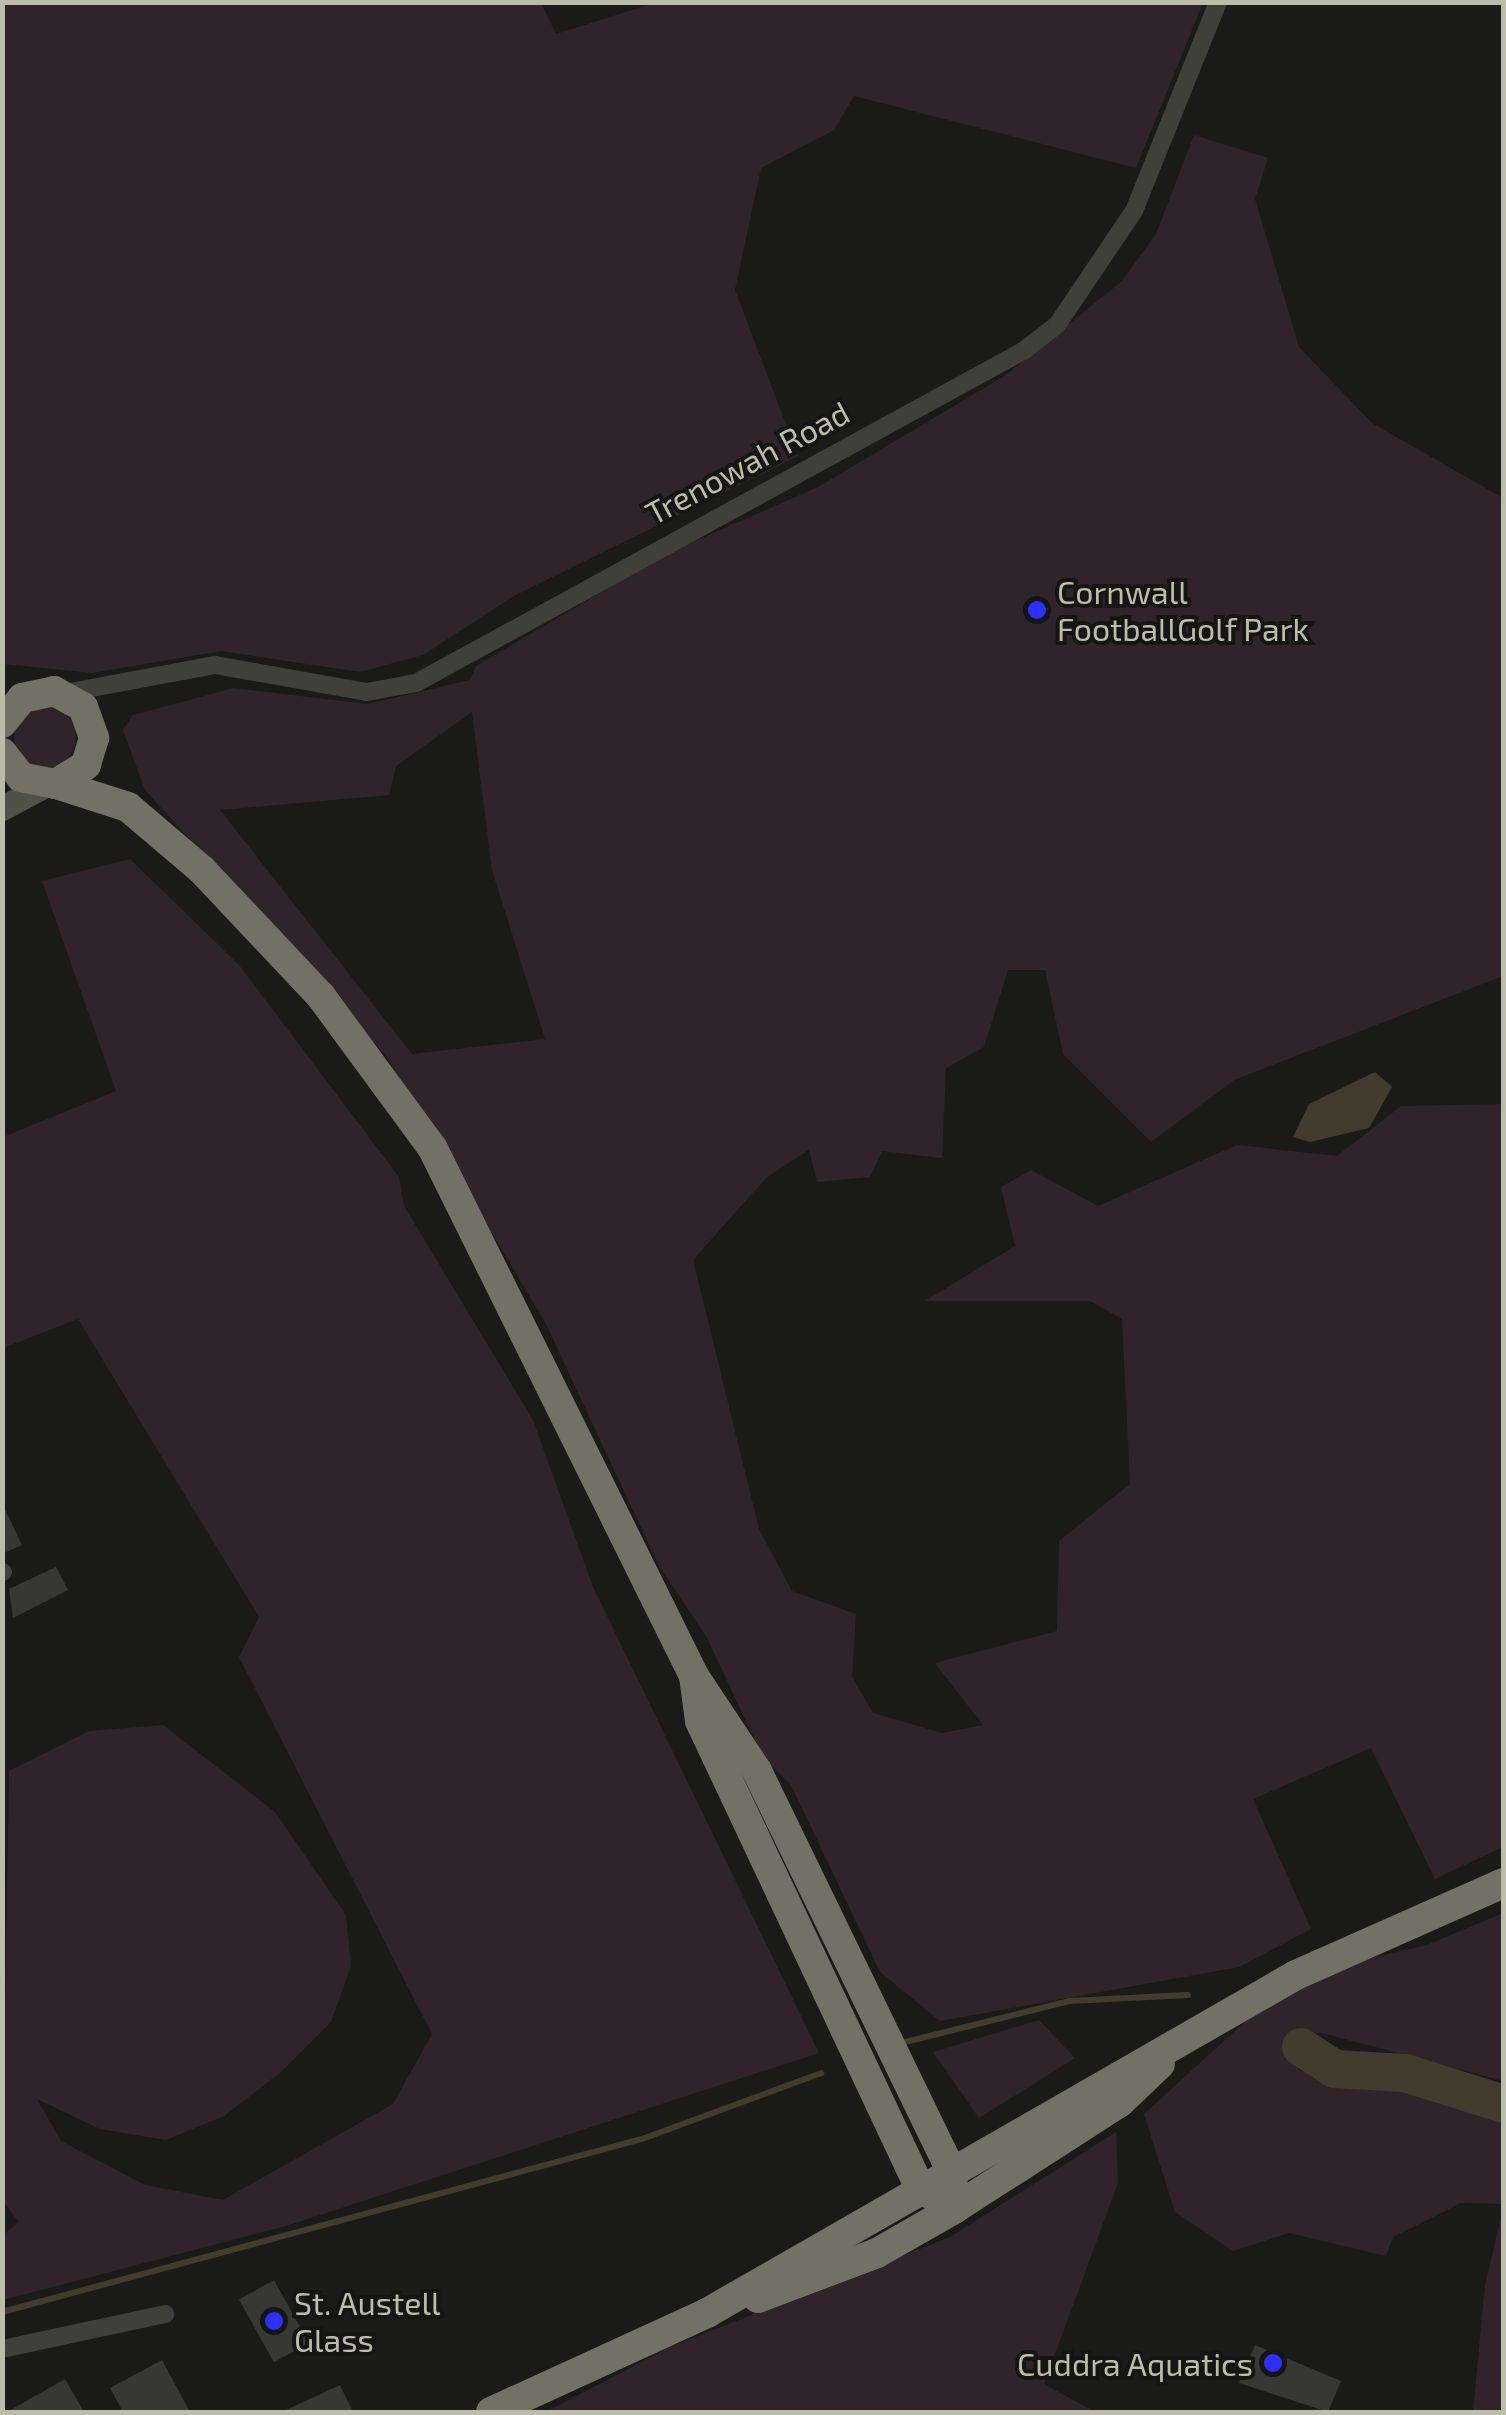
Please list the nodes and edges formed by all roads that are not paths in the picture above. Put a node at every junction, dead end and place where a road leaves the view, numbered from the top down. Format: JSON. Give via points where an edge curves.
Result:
{"nodes":[{"id":1,"x":1218,"y":2,"type":"edge"},
{"id":2,"x":118,"y":687,"type":"junction"},
{"id":3,"x":62,"y":693,"type":"junction"},
{"id":4,"x":12,"y":698,"type":"edge"},
{"id":5,"x":2,"y":723,"type":"edge"},
{"id":6,"x":92,"y":725,"type":"junction"},
{"id":7,"x":3,"y":760,"type":"edge"},
{"id":8,"x":51,"y":785,"type":"junction"},
{"id":9,"x":128,"y":807,"type":"junction"},
{"id":10,"x":2,"y":808,"type":"edge"},
{"id":11,"x":694,"y":1676,"type":"junction"},
{"id":12,"x":1504,"y":1883,"type":"edge"},
{"id":13,"x":1195,"y":2030,"type":"junction"},
{"id":14,"x":952,"y":2172,"type":"junction"},
{"id":15,"x":920,"y":2188,"type":"junction"},
{"id":16,"x":954,"y":2210,"type":"junction"},
{"id":17,"x":707,"y":2313,"type":"junction"},
{"id":18,"x":165,"y":2314,"type":"dead end"},
{"id":19,"x":2,"y":2348,"type":"edge"},
{"id":20,"x":491,"y":2412,"type":"edge"}],
"edges":[{"from":1,"to":2,"type":"street","name":"Trenowah Road","via":[[1134,212],[1056,325],[1023,352],[416,684],[367,692],[215,665]]},
{"from":2,"to":3,"type":"street","name":"Trenowah Road"},
{"from":2,"to":6,"type":"street"},
{"from":3,"to":4,"type":"highway"},
{"from":3,"to":6,"type":"highway"},
{"from":4,"to":5,"type":"highway"},
{"from":6,"to":8,"type":"highway","via":[[86,764]]},
{"from":6,"to":9,"type":"highway"},
{"from":7,"to":8,"type":"highway","via":[[21,777]]},
{"from":8,"to":9,"type":"highway"},
{"from":8,"to":10,"type":"street"},
{"from":9,"to":11,"type":"highway","via":[[202,870],[320,995],[433,1149]]},
{"from":11,"to":14,"type":"highway","via":[[757,1772]]},
{"from":11,"to":15,"type":"highway","via":[[700,1722]]},
{"from":12,"to":13,"type":"highway"},
{"from":13,"to":14,"type":"highway"},
{"from":13,"to":16,"type":"highway","via":[[1120,2102]]},
{"from":14,"to":15,"type":"highway"},
{"from":14,"to":16,"type":"highway"},
{"from":15,"to":16,"type":"highway"},
{"from":15,"to":17,"type":"highway"},
{"from":16,"to":17,"type":"highway","via":[[829,2273]]},
{"from":17,"to":20,"type":"highway"},
{"from":18,"to":19,"type":"street"}]}
